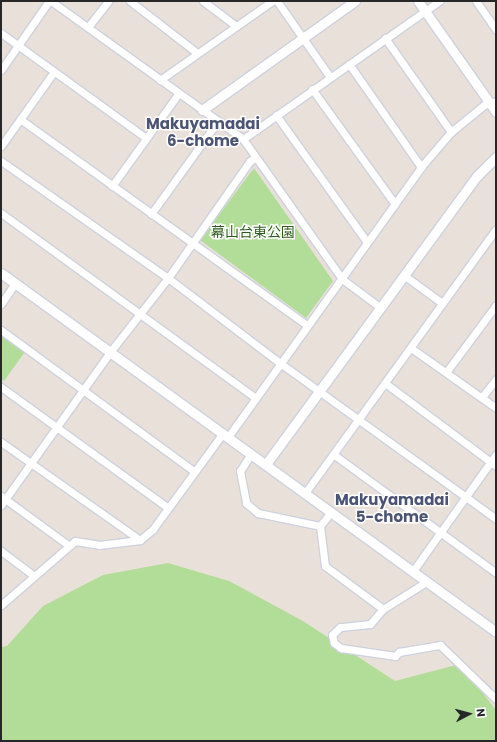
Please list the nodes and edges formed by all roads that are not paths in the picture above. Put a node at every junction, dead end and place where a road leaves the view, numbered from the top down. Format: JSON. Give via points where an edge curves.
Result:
{"nodes":[{"id":1,"x":50,"y":1,"type":"edge"},
{"id":2,"x":108,"y":1,"type":"edge"},
{"id":3,"x":130,"y":1,"type":"edge"},
{"id":4,"x":204,"y":1,"type":"edge"},
{"id":5,"x":272,"y":1,"type":"edge"},
{"id":6,"x":277,"y":1,"type":"edge"},
{"id":7,"x":355,"y":1,"type":"edge"},
{"id":8,"x":418,"y":1,"type":"edge"},
{"id":9,"x":439,"y":1,"type":"edge"},
{"id":10,"x":476,"y":1,"type":"edge"},
{"id":11,"x":425,"y":11,"type":"junction"},
{"id":12,"x":236,"y":26,"type":"junction"},
{"id":13,"x":88,"y":27,"type":"junction"},
{"id":14,"x":496,"y":30,"type":"edge"},
{"id":15,"x":1,"y":33,"type":"edge"},
{"id":16,"x":303,"y":37,"type":"junction"},
{"id":17,"x":385,"y":38,"type":"junction"},
{"id":18,"x":18,"y":47,"type":"junction"},
{"id":19,"x":198,"y":53,"type":"junction"},
{"id":20,"x":349,"y":64,"type":"junction"},
{"id":21,"x":1,"y":70,"type":"edge"},
{"id":22,"x":53,"y":73,"type":"junction"},
{"id":23,"x":330,"y":77,"type":"junction"},
{"id":24,"x":160,"y":80,"type":"junction"},
{"id":25,"x":312,"y":89,"type":"junction"},
{"id":26,"x":178,"y":94,"type":"junction"},
{"id":27,"x":493,"y":102,"type":"edge"},
{"id":28,"x":202,"y":110,"type":"junction"},
{"id":29,"x":496,"y":112,"type":"edge"},
{"id":30,"x":276,"y":114,"type":"junction"},
{"id":31,"x":20,"y":119,"type":"junction"},
{"id":32,"x":218,"y":121,"type":"junction"},
{"id":33,"x":451,"y":132,"type":"junction"},
{"id":34,"x":146,"y":138,"type":"junction"},
{"id":35,"x":243,"y":139,"type":"junction"},
{"id":36,"x":1,"y":146,"type":"edge"},
{"id":37,"x":496,"y":157,"type":"edge"},
{"id":38,"x":255,"y":158,"type":"junction"},
{"id":39,"x":1,"y":161,"type":"edge"},
{"id":40,"x":421,"y":167,"type":"junction"},
{"id":41,"x":112,"y":186,"type":"junction"},
{"id":42,"x":395,"y":204,"type":"junction"},
{"id":43,"x":1,"y":213,"type":"edge"},
{"id":44,"x":151,"y":214,"type":"junction"},
{"id":45,"x":496,"y":229,"type":"edge"},
{"id":46,"x":194,"y":241,"type":"junction"},
{"id":47,"x":367,"y":242,"type":"junction"},
{"id":48,"x":1,"y":273,"type":"edge"},
{"id":49,"x":405,"y":276,"type":"junction"},
{"id":50,"x":168,"y":278,"type":"junction"},
{"id":51,"x":342,"y":279,"type":"junction"},
{"id":52,"x":15,"y":283,"type":"junction"},
{"id":53,"x":442,"y":303,"type":"junction"},
{"id":54,"x":1,"y":304,"type":"edge"},
{"id":55,"x":496,"y":305,"type":"edge"},
{"id":56,"x":381,"y":308,"type":"junction"},
{"id":57,"x":141,"y":313,"type":"junction"},
{"id":58,"x":306,"y":325,"type":"junction"},
{"id":59,"x":1,"y":330,"type":"edge"},
{"id":60,"x":411,"y":348,"type":"junction"},
{"id":61,"x":110,"y":352,"type":"junction"},
{"id":62,"x":280,"y":363,"type":"junction"},
{"id":63,"x":448,"y":371,"type":"junction"},
{"id":64,"x":496,"y":379,"type":"edge"},
{"id":65,"x":385,"y":383,"type":"junction"},
{"id":66,"x":1,"y":387,"type":"edge"},
{"id":67,"x":320,"y":391,"type":"junction"},
{"id":68,"x":83,"y":392,"type":"junction"},
{"id":69,"x":482,"y":397,"type":"junction"},
{"id":70,"x":256,"y":398,"type":"junction"},
{"id":71,"x":496,"y":408,"type":"edge"},
{"id":72,"x":359,"y":419,"type":"junction"},
{"id":73,"x":58,"y":428,"type":"junction"},
{"id":74,"x":225,"y":435,"type":"junction"},
{"id":75,"x":1,"y":442,"type":"edge"},
{"id":76,"x":251,"y":454,"type":"junction"},
{"id":77,"x":333,"y":454,"type":"junction"},
{"id":78,"x":496,"y":454,"type":"edge"},
{"id":79,"x":31,"y":463,"type":"junction"},
{"id":80,"x":266,"y":464,"type":"junction"},
{"id":81,"x":493,"y":464,"type":"edge"},
{"id":82,"x":194,"y":472,"type":"junction"},
{"id":83,"x":305,"y":493,"type":"junction"},
{"id":84,"x":466,"y":496,"type":"junction"},
{"id":85,"x":2,"y":500,"type":"edge"},
{"id":86,"x":167,"y":507,"type":"junction"},
{"id":87,"x":332,"y":512,"type":"junction"},
{"id":88,"x":496,"y":519,"type":"edge"},
{"id":89,"x":320,"y":526,"type":"junction"},
{"id":90,"x":440,"y":532,"type":"junction"},
{"id":91,"x":140,"y":540,"type":"junction"},
{"id":92,"x":68,"y":545,"type":"junction"},
{"id":93,"x":1,"y":551,"type":"edge"},
{"id":94,"x":413,"y":571,"type":"junction"},
{"id":95,"x":496,"y":573,"type":"edge"},
{"id":96,"x":33,"y":575,"type":"junction"},
{"id":97,"x":426,"y":582,"type":"junction"},
{"id":98,"x":1,"y":605,"type":"edge"},
{"id":99,"x":383,"y":609,"type":"junction"},
{"id":100,"x":496,"y":632,"type":"edge"},
{"id":101,"x":496,"y":699,"type":"edge"}],
"edges":[{"from":1,"to":13,"type":"street"},
{"from":1,"to":18,"type":"street"},
{"from":2,"to":13,"type":"street"},
{"from":3,"to":19,"type":"street"},
{"from":4,"to":12,"type":"street"},
{"from":5,"to":12,"type":"street"},
{"from":6,"to":16,"type":"street"},
{"from":7,"to":16,"type":"street"},
{"from":8,"to":11,"type":"street"},
{"from":9,"to":11,"type":"street"},
{"from":10,"to":14,"type":"street"},
{"from":11,"to":17,"type":"street"},
{"from":11,"to":27,"type":"street"},
{"from":12,"to":19,"type":"street"},
{"from":13,"to":24,"type":"street"},
{"from":15,"to":18,"type":"street"},
{"from":16,"to":23,"type":"street"},
{"from":16,"to":28,"type":"street"},
{"from":17,"to":20,"type":"street"},
{"from":17,"to":33,"type":"street"},
{"from":18,"to":21,"type":"street"},
{"from":18,"to":22,"type":"street"},
{"from":19,"to":24,"type":"street"},
{"from":20,"to":23,"type":"street"},
{"from":20,"to":40,"type":"street"},
{"from":22,"to":31,"type":"street"},
{"from":22,"to":34,"type":"street"},
{"from":23,"to":25,"type":"street"},
{"from":24,"to":26,"type":"street"},
{"from":25,"to":30,"type":"street"},
{"from":25,"to":42,"type":"street"},
{"from":26,"to":28,"type":"street"},
{"from":26,"to":34,"type":"street"},
{"from":27,"to":29,"type":"street"},
{"from":27,"to":33,"type":"street"},
{"from":28,"to":32,"type":"street"},
{"from":30,"to":35,"type":"street"},
{"from":30,"to":47,"type":"street"},
{"from":31,"to":36,"type":"street"},
{"from":31,"to":41,"type":"street"},
{"from":32,"to":35,"type":"street"},
{"from":32,"to":44,"type":"street"},
{"from":33,"to":40,"type":"street"},
{"from":34,"to":41,"type":"street"},
{"from":35,"to":38,"type":"street"},
{"from":37,"to":49,"type":"street","via":[[477,176]]},
{"from":38,"to":46,"type":"street"},
{"from":38,"to":51,"type":"street"},
{"from":39,"to":50,"type":"street"},
{"from":40,"to":42,"type":"street"},
{"from":41,"to":44,"type":"street"},
{"from":42,"to":47,"type":"street"},
{"from":43,"to":57,"type":"street"},
{"from":44,"to":46,"type":"street"},
{"from":45,"to":53,"type":"street"},
{"from":46,"to":50,"type":"street"},
{"from":46,"to":58,"type":"street"},
{"from":47,"to":51,"type":"street"},
{"from":48,"to":52,"type":"street"},
{"from":49,"to":53,"type":"street"},
{"from":49,"to":56,"type":"street"},
{"from":50,"to":57,"type":"street"},
{"from":50,"to":62,"type":"street"},
{"from":51,"to":56,"type":"street"},
{"from":51,"to":58,"type":"street"},
{"from":52,"to":54,"type":"street"},
{"from":52,"to":61,"type":"street"},
{"from":53,"to":60,"type":"street"},
{"from":55,"to":63,"type":"street"},
{"from":56,"to":67,"type":"street"},
{"from":57,"to":61,"type":"street"},
{"from":57,"to":70,"type":"street"},
{"from":58,"to":62,"type":"street"},
{"from":59,"to":68,"type":"street"},
{"from":60,"to":63,"type":"street"},
{"from":60,"to":65,"type":"street"},
{"from":61,"to":68,"type":"street"},
{"from":61,"to":74,"type":"street"},
{"from":62,"to":67,"type":"street"},
{"from":62,"to":70,"type":"street"},
{"from":63,"to":69,"type":"street"},
{"from":64,"to":69,"type":"street"},
{"from":65,"to":72,"type":"street"},
{"from":65,"to":81,"type":"street"},
{"from":66,"to":73,"type":"street"},
{"from":67,"to":72,"type":"street"},
{"from":67,"to":80,"type":"street"},
{"from":68,"to":73,"type":"street"},
{"from":68,"to":82,"type":"street"},
{"from":69,"to":71,"type":"street"},
{"from":70,"to":74,"type":"street"},
{"from":72,"to":77,"type":"street"},
{"from":72,"to":84,"type":"street"},
{"from":73,"to":79,"type":"street"},
{"from":73,"to":86,"type":"street"},
{"from":74,"to":76,"type":"street"},
{"from":74,"to":82,"type":"street"},
{"from":75,"to":79,"type":"street"},
{"from":76,"to":80,"type":"street"},
{"from":76,"to":89,"type":"street","via":[[240,471],[246,503],[258,513]]},
{"from":77,"to":83,"type":"street"},
{"from":77,"to":90,"type":"street"},
{"from":78,"to":81,"type":"street"},
{"from":79,"to":85,"type":"street"},
{"from":79,"to":91,"type":"street"},
{"from":80,"to":83,"type":"street"},
{"from":81,"to":84,"type":"street"},
{"from":82,"to":86,"type":"street"},
{"from":83,"to":87,"type":"street"},
{"from":84,"to":88,"type":"street"},
{"from":84,"to":90,"type":"street"},
{"from":85,"to":92,"type":"street"},
{"from":86,"to":91,"type":"street","via":[[153,529]]},
{"from":87,"to":89,"type":"street"},
{"from":87,"to":94,"type":"street"},
{"from":89,"to":99,"type":"street","via":[[325,566]]},
{"from":90,"to":94,"type":"street"},
{"from":90,"to":95,"type":"street"},
{"from":91,"to":92,"type":"street","via":[[99,545],[75,541]]},
{"from":92,"to":96,"type":"street"},
{"from":93,"to":96,"type":"street"},
{"from":94,"to":97,"type":"street"},
{"from":96,"to":98,"type":"street"},
{"from":97,"to":99,"type":"street"},
{"from":97,"to":100,"type":"street"},
{"from":99,"to":101,"type":"street","via":[[370,624],[340,627],[332,635],[334,643],[341,648],[395,656],[399,652],[440,645]]}]}
